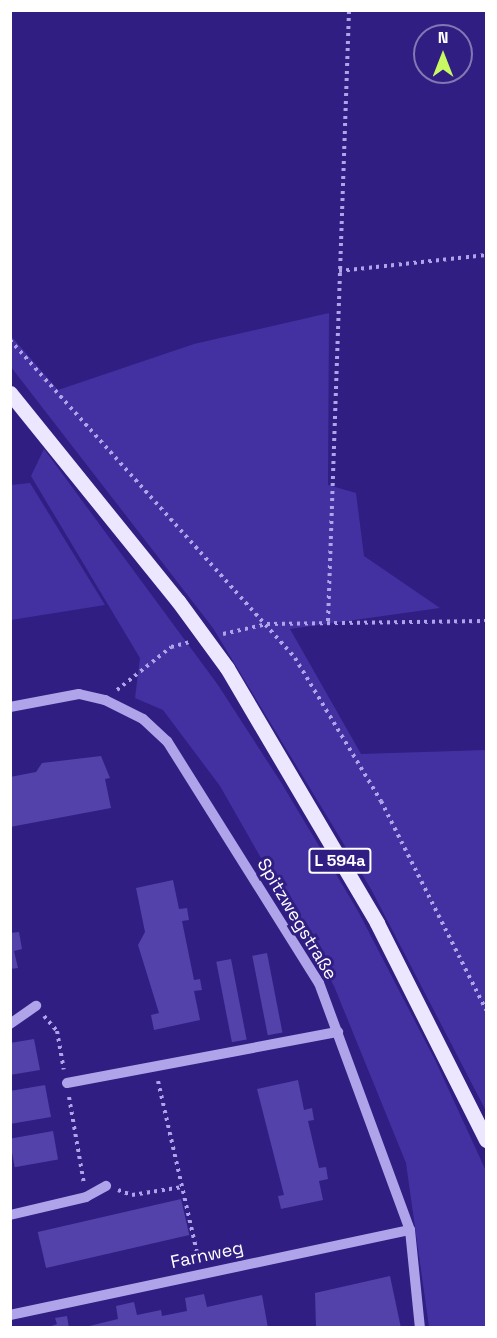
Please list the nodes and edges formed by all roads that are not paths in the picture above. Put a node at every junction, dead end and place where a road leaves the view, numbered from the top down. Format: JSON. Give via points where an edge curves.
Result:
{"nodes":[{"id":1,"x":10,"y":393,"type":"edge"},
{"id":2,"x":10,"y":707,"type":"edge"},
{"id":3,"x":36,"y":1006,"type":"dead end"},
{"id":4,"x":10,"y":1024,"type":"edge"},
{"id":5,"x":338,"y":1032,"type":"junction"},
{"id":6,"x":67,"y":1083,"type":"dead end"},
{"id":7,"x":486,"y":1140,"type":"edge"},
{"id":8,"x":106,"y":1186,"type":"road end"},
{"id":9,"x":10,"y":1215,"type":"edge"},
{"id":10,"x":410,"y":1230,"type":"junction"},
{"id":11,"x":10,"y":1315,"type":"edge"},
{"id":12,"x":420,"y":1328,"type":"edge"}],
"edges":[{"from":1,"to":7,"type":"main road","number":"L 594a","bridge":true,"via":[[178,600],[227,668],[376,923]]},
{"from":2,"to":5,"type":"street","name":"Spitzwegstraße","via":[[79,694],[105,700],[143,719],[167,741],[319,983]]},
{"from":3,"to":4,"type":"street"},
{"from":5,"to":6,"type":"street"},
{"from":5,"to":10,"type":"street","name":"Spitzwegstraße"},
{"from":8,"to":9,"type":"street","via":[[86,1197]]},
{"from":10,"to":11,"type":"street","name":"Farnweg"},
{"from":10,"to":12,"type":"street","name":"Spitzwegstraße"}]}
